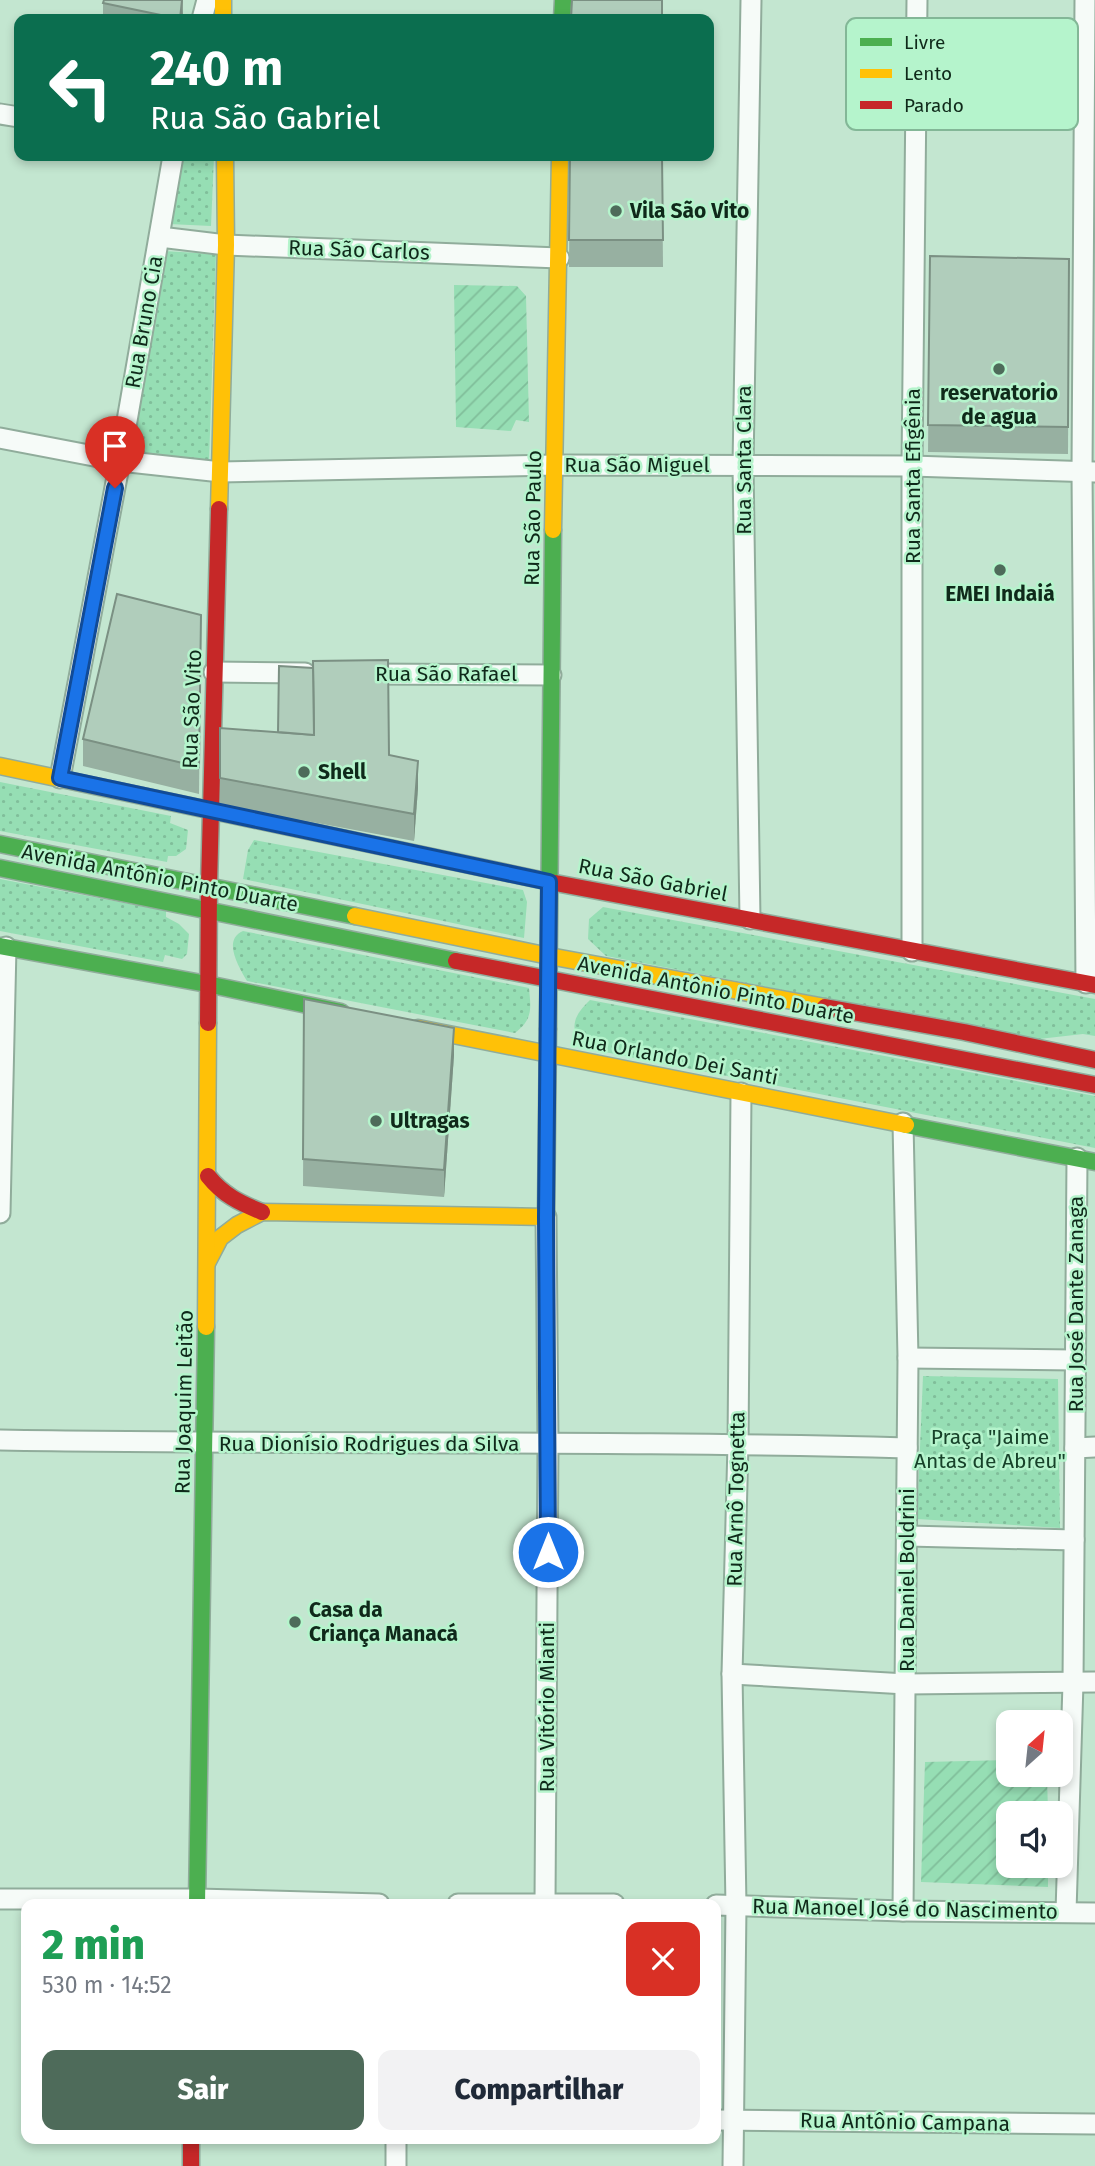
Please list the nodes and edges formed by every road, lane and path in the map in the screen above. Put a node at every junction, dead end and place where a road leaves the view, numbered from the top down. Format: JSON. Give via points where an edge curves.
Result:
{"nodes":[{"id":1,"x":751,"y":0,"type":"edge"},
{"id":2,"x":917,"y":0,"type":"edge"},
{"id":3,"x":1085,"y":0,"type":"edge"},
{"id":4,"x":917,"y":18,"type":"edge"},
{"id":5,"x":916,"y":130,"type":"edge"},
{"id":6,"x":172,"y":161,"type":"edge"},
{"id":7,"x":225,"y":161,"type":"edge"},
{"id":8,"x":560,"y":161,"type":"edge"},
{"id":9,"x":160,"y":237,"type":"junction"},
{"id":10,"x":226,"y":245,"type":"junction"},
{"id":11,"x":559,"y":258,"type":"junction"},
{"id":12,"x":0,"y":438,"type":"edge"},
{"id":13,"x":120,"y":461,"type":"junction"},
{"id":14,"x":554,"y":465,"type":"junction"},
{"id":15,"x":743,"y":466,"type":"junction"},
{"id":16,"x":912,"y":466,"type":"junction"},
{"id":17,"x":221,"y":472,"type":"junction"},
{"id":18,"x":1088,"y":472,"type":"edge"},
{"id":19,"x":214,"y":672,"type":"junction"},
{"id":20,"x":322,"y":673,"type":"edge"},
{"id":21,"x":349,"y":673,"type":"edge"},
{"id":22,"x":551,"y":675,"type":"junction"},
{"id":23,"x":0,"y":766,"type":"edge"},
{"id":24,"x":60,"y":778,"type":"junction"},
{"id":25,"x":211,"y":809,"type":"junction"},
{"id":26,"x":0,"y":844,"type":"edge"},
{"id":27,"x":0,"y":868,"type":"edge"},
{"id":28,"x":549,"y":882,"type":"junction"},
{"id":29,"x":209,"y":885,"type":"junction"},
{"id":30,"x":209,"y":908,"type":"junction"},
{"id":31,"x":750,"y":919,"type":"junction"},
{"id":32,"x":3,"y":946,"type":"edge"},
{"id":33,"x":912,"y":951,"type":"junction"},
{"id":34,"x":549,"y":956,"type":"junction"},
{"id":35,"x":548,"y":980,"type":"junction"},
{"id":36,"x":207,"y":984,"type":"junction"},
{"id":37,"x":1090,"y":984,"type":"edge"},
{"id":38,"x":357,"y":1015,"type":"edge"},
{"id":39,"x":398,"y":1024,"type":"edge"},
{"id":40,"x":548,"y":1055,"type":"junction"},
{"id":41,"x":1095,"y":1060,"type":"edge"},
{"id":42,"x":1095,"y":1085,"type":"edge"},
{"id":43,"x":741,"y":1093,"type":"junction"},
{"id":44,"x":903,"y":1123,"type":"junction"},
{"id":45,"x":1086,"y":1160,"type":"edge"},
{"id":46,"x":208,"y":1176,"type":"junction"},
{"id":47,"x":262,"y":1212,"type":"junction"},
{"id":48,"x":0,"y":1213,"type":"edge"},
{"id":49,"x":546,"y":1217,"type":"junction"},
{"id":50,"x":207,"y":1263,"type":"junction"},
{"id":51,"x":908,"y":1358,"type":"junction"},
{"id":52,"x":1074,"y":1360,"type":"junction"},
{"id":53,"x":0,"y":1440,"type":"edge"},
{"id":54,"x":205,"y":1444,"type":"junction"},
{"id":55,"x":548,"y":1444,"type":"junction"},
{"id":56,"x":738,"y":1444,"type":"junction"},
{"id":57,"x":1095,"y":1447,"type":"edge"},
{"id":58,"x":907,"y":1448,"type":"junction"},
{"id":59,"x":1075,"y":1448,"type":"junction"},
{"id":60,"x":908,"y":1536,"type":"junction"},
{"id":61,"x":1074,"y":1540,"type":"junction"},
{"id":62,"x":733,"y":1674,"type":"junction"},
{"id":63,"x":1095,"y":1682,"type":"edge"},
{"id":64,"x":1073,"y":1683,"type":"junction"},
{"id":65,"x":906,"y":1684,"type":"junction"},
{"id":66,"x":0,"y":1899,"type":"edge"},
{"id":67,"x":21,"y":1899,"type":"edge"},
{"id":68,"x":197,"y":1899,"type":"edge"},
{"id":69,"x":545,"y":1899,"type":"edge"},
{"id":70,"x":721,"y":1906,"type":"edge"},
{"id":71,"x":736,"y":1906,"type":"junction"},
{"id":72,"x":903,"y":1912,"type":"junction"},
{"id":73,"x":1066,"y":1912,"type":"junction"},
{"id":74,"x":1095,"y":1913,"type":"edge"},
{"id":75,"x":725,"y":2120,"type":"edge"},
{"id":76,"x":1095,"y":2124,"type":"edge"},
{"id":77,"x":191,"y":2144,"type":"edge"},
{"id":78,"x":396,"y":2144,"type":"edge"},
{"id":79,"x":191,"y":2166,"type":"edge"},
{"id":80,"x":396,"y":2166,"type":"edge"},
{"id":81,"x":733,"y":2166,"type":"edge"}],
"edges":[{"from":1,"to":15,"type":"street","name":"Rua Santa Clara"},
{"from":2,"to":4,"type":"street","name":"Rua Santa Efigênia"},
{"from":3,"to":18,"type":"street"},
{"from":5,"to":16,"type":"street","name":"Rua Santa Efigênia"},
{"from":6,"to":9,"type":"street","name":"Rua Bruno Cia"},
{"from":7,"to":10,"type":"main road","name":"Rua São Vito"},
{"from":8,"to":11,"type":"main road","name":"Rua São Paulo"},
{"from":9,"to":10,"type":"street","name":"Rua São Carlos"},
{"from":9,"to":13,"type":"street","name":"Rua Bruno Cia"},
{"from":10,"to":11,"type":"street","name":"Rua São Carlos"},
{"from":10,"to":17,"type":"main road","name":"Rua São Vito"},
{"from":11,"to":14,"type":"main road","name":"Rua São Paulo"},
{"from":12,"to":13,"type":"street","name":"Rua São Miguel"},
{"from":13,"to":17,"type":"street","name":"Rua São Miguel"},
{"from":13,"to":24,"type":"street","name":"Rua Bruno Cia"},
{"from":14,"to":15,"type":"street","name":"Rua São Miguel"},
{"from":14,"to":17,"type":"street","name":"Rua São Miguel"},
{"from":14,"to":22,"type":"main road","name":"Rua São Paulo"},
{"from":15,"to":16,"type":"street","name":"Rua São Miguel"},
{"from":15,"to":31,"type":"street","name":"Rua Santa Clara"},
{"from":16,"to":18,"type":"street","name":"Rua São Miguel"},
{"from":16,"to":33,"type":"street","name":"Rua Santa Efigênia"},
{"from":17,"to":19,"type":"main road","name":"Rua São Vito"},
{"from":18,"to":37,"type":"street"},
{"from":19,"to":20,"type":"street"},
{"from":19,"to":25,"type":"main road","name":"Rua São Vito"},
{"from":21,"to":22,"type":"street","name":"Rua São Rafael"},
{"from":22,"to":28,"type":"main road","name":"Rua São Paulo"},
{"from":23,"to":24,"type":"main road","name":"Rua São Gabriel"},
{"from":24,"to":25,"type":"main road","name":"Rua São Gabriel"},
{"from":25,"to":28,"type":"main road","name":"Rua São Gabriel"},
{"from":25,"to":29,"type":"main road","name":"Rua São Vito"},
{"from":26,"to":29,"type":"main road","name":"Avenida Antônio Pinto Duarte"},
{"from":27,"to":30,"type":"main road","name":"Avenida Antônio Pinto Duarte"},
{"from":28,"to":31,"type":"main road","name":"Rua São Gabriel"},
{"from":28,"to":34,"type":"main road","name":"Rua Vitório Mianti"},
{"from":29,"to":30,"type":"main road","name":"Rua São Vito"},
{"from":29,"to":34,"type":"main road","name":"Avenida Antônio Pinto Duarte"},
{"from":30,"to":35,"type":"main road","name":"Avenida Antônio Pinto Duarte"},
{"from":30,"to":36,"type":"main road","name":"Rua São Vito"},
{"from":31,"to":33,"type":"main road","name":"Rua São Gabriel"},
{"from":32,"to":36,"type":"main road"},
{"from":32,"to":48,"type":"street"},
{"from":33,"to":37,"type":"main road","name":"Rua São Gabriel"},
{"from":34,"to":35,"type":"main road","name":"Rua Vitório Mianti"},
{"from":34,"to":41,"type":"main road","name":"Avenida Antônio Pinto Duarte"},
{"from":35,"to":40,"type":"main road","name":"Rua Vitório Mianti"},
{"from":35,"to":42,"type":"main road","name":"Avenida Antônio Pinto Duarte"},
{"from":36,"to":38,"type":"main road"},
{"from":36,"to":46,"type":"main road","name":"Rua São Vito"},
{"from":39,"to":40,"type":"main road","name":"Rua Orlando Dei Santi"},
{"from":40,"to":43,"type":"main road","name":"Rua Orlando Dei Santi"},
{"from":40,"to":49,"type":"main road","name":"Rua Vitório Mianti"},
{"from":43,"to":44,"type":"main road","name":"Rua Orlando Dei Santi"},
{"from":43,"to":56,"type":"street","name":"Rua Arnô Tognetta"},
{"from":44,"to":45,"type":"main road","name":"Rua Orlando Dei Santi"},
{"from":44,"to":51,"type":"street","name":"Rua Daniel Boldrini"},
{"from":45,"to":52,"type":"street","name":"Rua José Dante Zanaga"},
{"from":46,"to":47,"type":"main road","via":[[220,1192]]},
{"from":46,"to":50,"type":"main road","name":"Rua São Vito"},
{"from":47,"to":49,"type":"main road"},
{"from":47,"to":50,"type":"main road","via":[[220,1238]]},
{"from":49,"to":55,"type":"street","name":"Rua Vitório Mianti"},
{"from":50,"to":54,"type":"main road","name":"Rua Joaquim Leitão"},
{"from":51,"to":52,"type":"street"},
{"from":51,"to":58,"type":"street","name":"Rua Daniel Boldrini"},
{"from":52,"to":59,"type":"street","name":"Rua José Dante Zanaga"},
{"from":53,"to":54,"type":"street","name":"Rua Dionísio Rodrigues da Silva"},
{"from":54,"to":55,"type":"street","name":"Rua Dionísio Rodrigues da Silva"},
{"from":54,"to":68,"type":"main road","name":"Rua Joaquim Leitão"},
{"from":55,"to":56,"type":"street","name":"Rua Dionísio Rodrigues da Silva"},
{"from":55,"to":69,"type":"street","name":"Rua Vitório Mianti"},
{"from":56,"to":58,"type":"street","name":"Rua Dionísio Rodrigues da Silva"},
{"from":56,"to":62,"type":"street","name":"Rua Arnô Tognetta"},
{"from":57,"to":59,"type":"street"},
{"from":58,"to":60,"type":"street","name":"Rua Daniel Boldrini"},
{"from":59,"to":61,"type":"street","name":"Rua José Dante Zanaga"},
{"from":60,"to":61,"type":"street"},
{"from":60,"to":65,"type":"street","name":"Rua Daniel Boldrini"},
{"from":61,"to":64,"type":"street","name":"Rua José Dante Zanaga"},
{"from":62,"to":65,"type":"street"},
{"from":62,"to":71,"type":"street","name":"Rua Arnô Tognetta"},
{"from":63,"to":64,"type":"street"},
{"from":64,"to":65,"type":"street"},
{"from":64,"to":73,"type":"street","name":"Rua José Dante Zanaga"},
{"from":65,"to":72,"type":"street","name":"Rua Daniel Boldrini"},
{"from":66,"to":67,"type":"street"},
{"from":70,"to":71,"type":"street","name":"Rua Manoel José do Nascimento"},
{"from":71,"to":72,"type":"street","name":"Rua Manoel José do Nascimento"},
{"from":71,"to":75,"type":"street","name":"Rua Arnô Tognetta"},
{"from":72,"to":73,"type":"street","name":"Rua Manoel José do Nascimento"},
{"from":73,"to":74,"type":"street","name":"Rua Manoel José do Nascimento"},
{"from":75,"to":76,"type":"street","name":"Rua Antônio Campana"},
{"from":75,"to":81,"type":"street","name":"Rua Arnô Tognetta"},
{"from":77,"to":79,"type":"main road"},
{"from":78,"to":80,"type":"street"}]}
